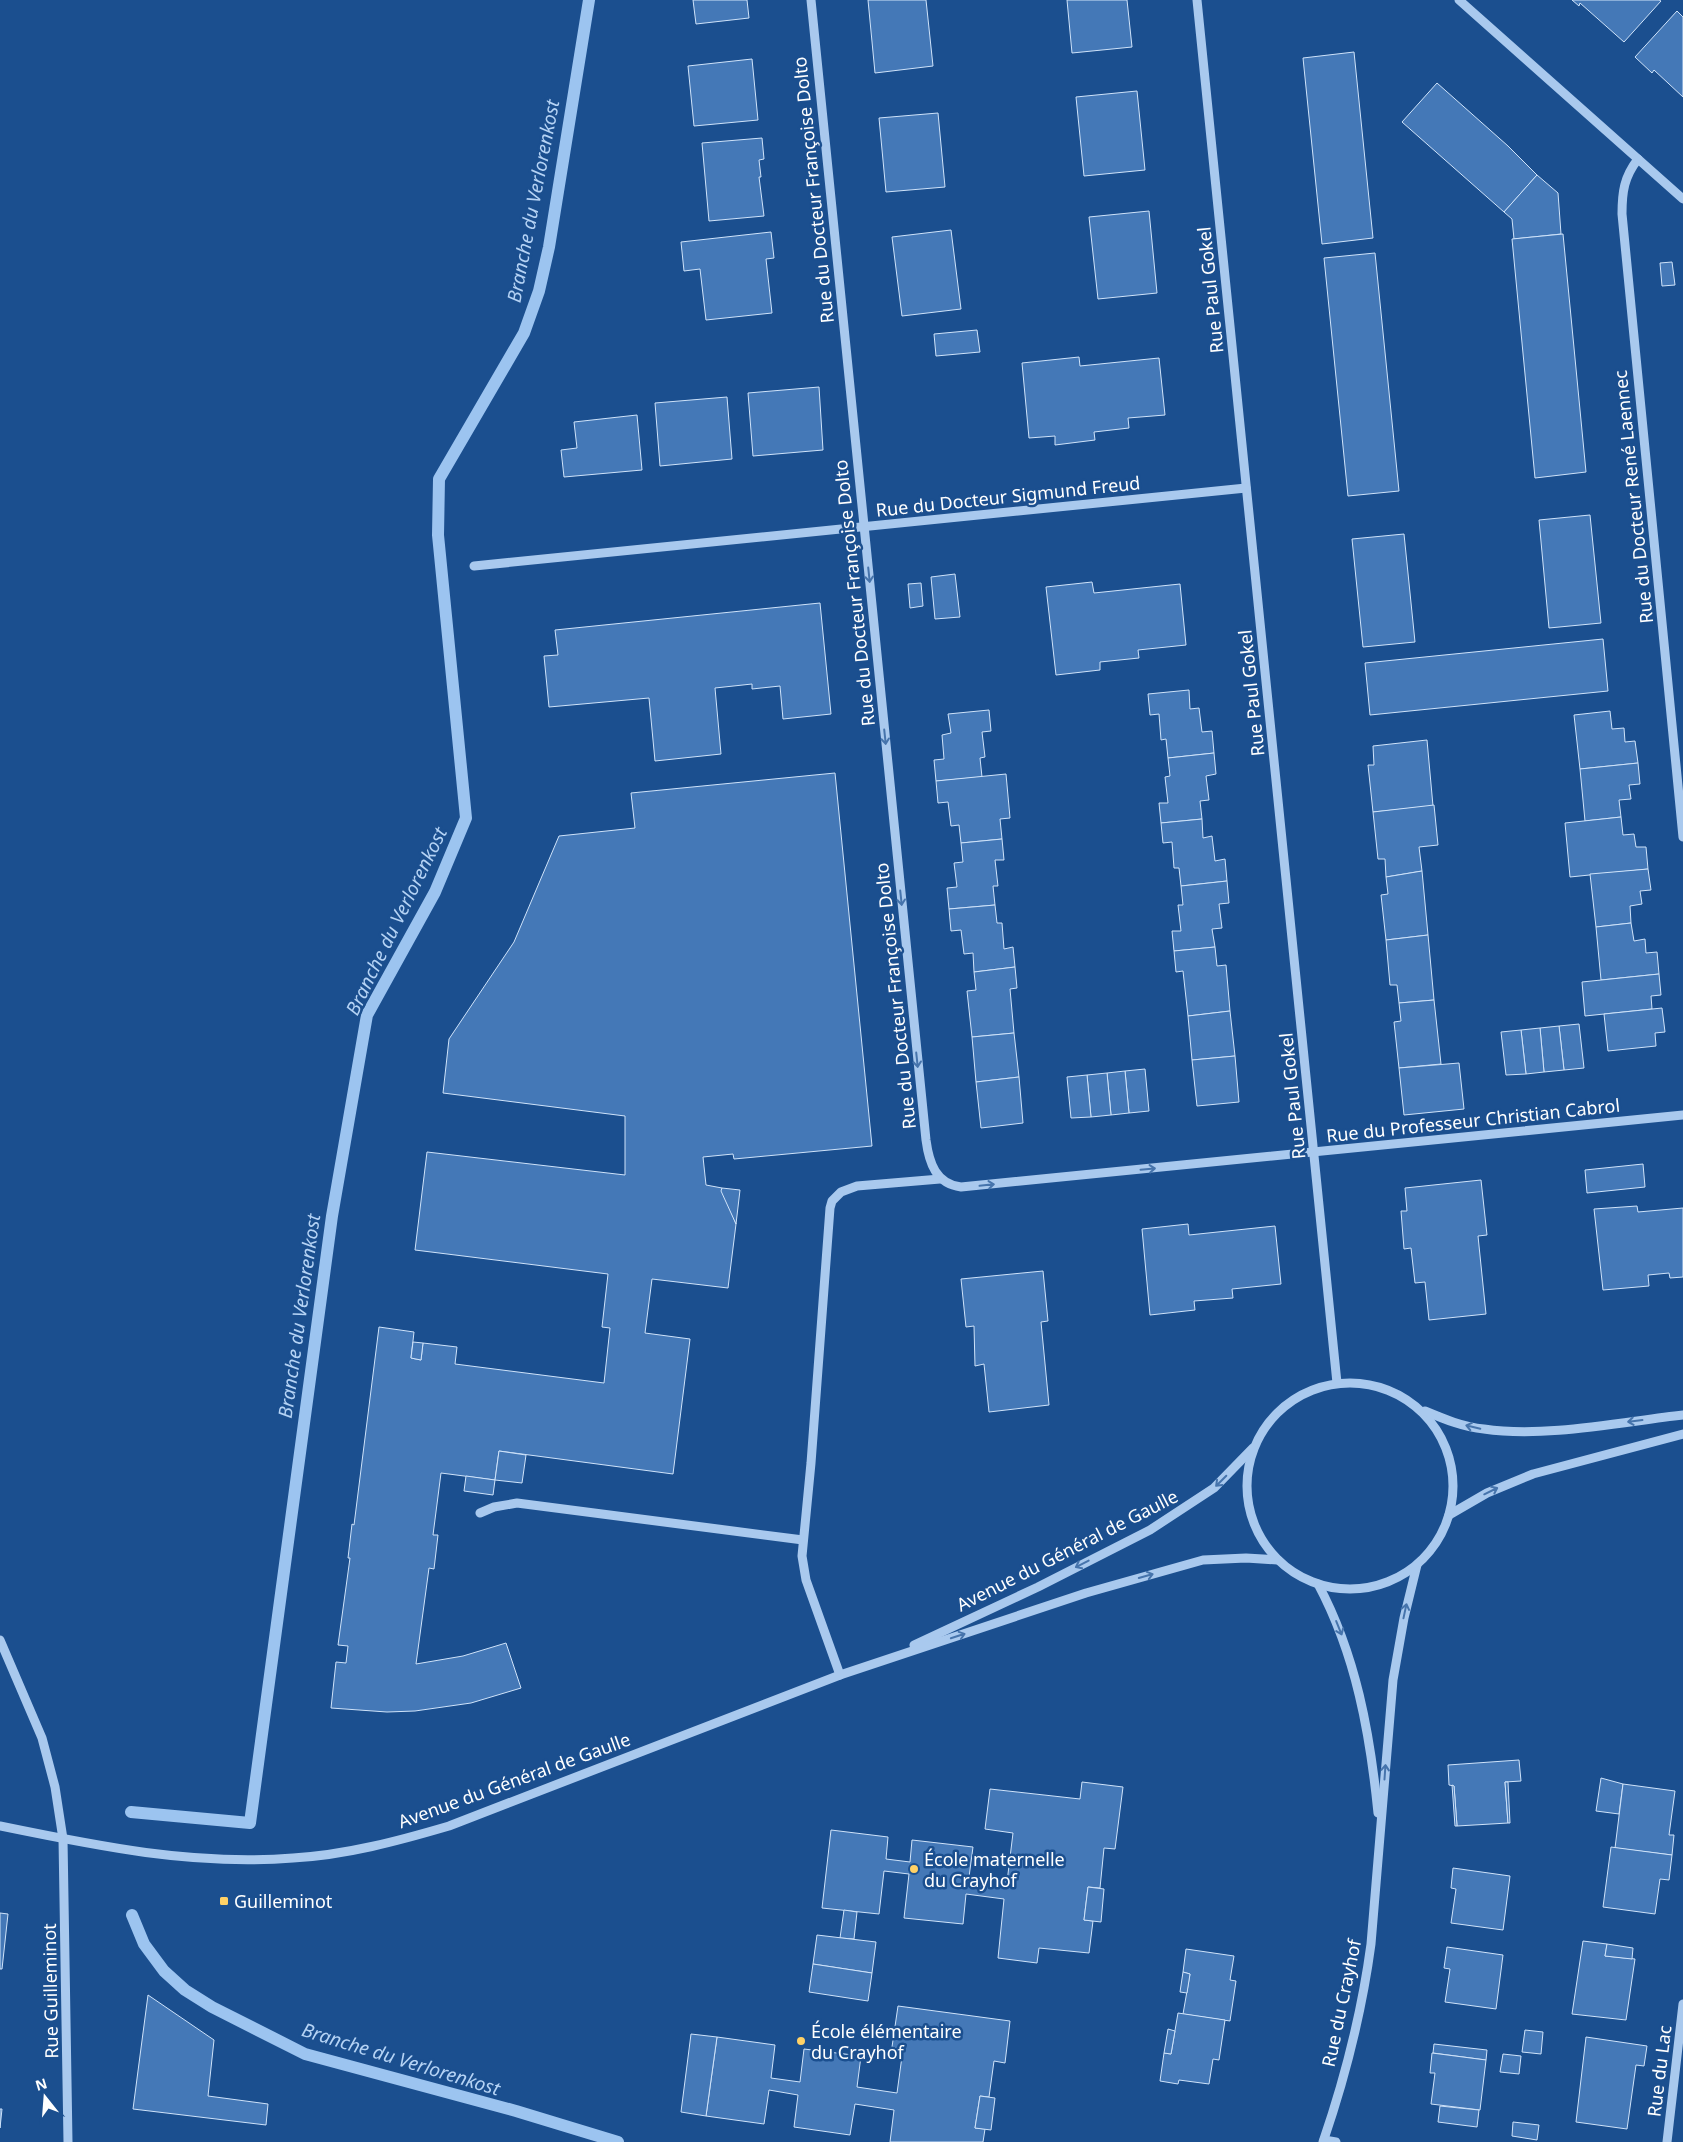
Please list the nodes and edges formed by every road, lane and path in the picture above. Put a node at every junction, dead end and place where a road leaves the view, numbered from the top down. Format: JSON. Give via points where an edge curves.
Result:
{"nodes":[{"id":1,"x":810,"y":0,"type":"edge"},
{"id":2,"x":1197,"y":0,"type":"edge"},
{"id":3,"x":1459,"y":0,"type":"edge"},
{"id":4,"x":1638,"y":159,"type":"junction"},
{"id":5,"x":1683,"y":199,"type":"edge"},
{"id":6,"x":1246,"y":488,"type":"junction"},
{"id":7,"x":864,"y":526,"type":"junction"},
{"id":8,"x":474,"y":566,"type":"dead end"},
{"id":9,"x":1683,"y":837,"type":"edge"},
{"id":10,"x":1683,"y":1115,"type":"edge"},
{"id":11,"x":1314,"y":1153,"type":"junction"},
{"id":12,"x":940,"y":1179,"type":"junction"},
{"id":13,"x":1337,"y":1383,"type":"junction"},
{"id":14,"x":1420,"y":1409,"type":"junction"},
{"id":15,"x":1683,"y":1415,"type":"edge"},
{"id":16,"x":1683,"y":1434,"type":"edge"},
{"id":17,"x":1254,"y":1446,"type":"junction"},
{"id":18,"x":480,"y":1513,"type":"dead end"},
{"id":19,"x":1449,"y":1515,"type":"junction"},
{"id":20,"x":803,"y":1540,"type":"junction"},
{"id":21,"x":1278,"y":1560,"type":"junction"},
{"id":22,"x":1417,"y":1565,"type":"junction"},
{"id":23,"x":1318,"y":1584,"type":"junction"},
{"id":24,"x":0,"y":1640,"type":"edge"},
{"id":25,"x":878,"y":1662,"type":"junction"},
{"id":26,"x":840,"y":1676,"type":"junction"},
{"id":27,"x":0,"y":1826,"type":"edge"},
{"id":28,"x":1380,"y":1838,"type":"junction"},
{"id":29,"x":64,"y":1839,"type":"junction"},
{"id":30,"x":1683,"y":2004,"type":"edge"},
{"id":31,"x":1324,"y":2141,"type":"edge"},
{"id":32,"x":68,"y":2142,"type":"edge"},
{"id":33,"x":1336,"y":2142,"type":"edge"},
{"id":34,"x":1667,"y":2142,"type":"edge"}],
"edges":[{"from":1,"to":7,"type":"street","name":"Rue du Docteur Françoise Dolto"},
{"from":2,"to":6,"type":"street","name":"Rue Paul Gokel"},
{"from":3,"to":4,"type":"street"},
{"from":4,"to":5,"type":"street"},
{"from":4,"to":9,"type":"street","name":"Rue du Docteur René Laennec","via":[[1623,183],[1622,214]]},
{"from":6,"to":7,"type":"street","name":"Rue du Docteur Sigmund Freud"},
{"from":6,"to":11,"type":"street","name":"Rue Paul Gokel"},
{"from":7,"to":8,"type":"street","name":"Rue du Docteur Sigmund Freud"},
{"from":7,"to":12,"type":"street","name":"Rue du Docteur Françoise Dolto","one_way":true,"via":[[926,1140],[931,1163]]},
{"from":10,"to":11,"type":"street","name":"Rue du Professeur Christian Cabrol"},
{"from":12,"to":11,"type":"street","name":"Rue du Professeur Christian Cabrol","one_way":true,"via":[[946,1184],[961,1187]]},
{"from":11,"to":13,"type":"street","name":"Rue Paul Gokel"},
{"from":12,"to":20,"type":"street","via":[[857,1186],[841,1192],[832,1201]]},
{"from":13,"to":14,"type":"street","via":[[1361,1382],[1386,1388]]},
{"from":13,"to":17,"type":"street","via":[[1307,1391],[1281,1408]]},
{"from":15,"to":14,"type":"street","one_way":true,"via":[[1524,1432],[1481,1429],[1447,1421]]},
{"from":14,"to":19,"type":"street","via":[[1441,1435],[1450,1458],[1454,1491]]},
{"from":19,"to":16,"type":"street","one_way":true,"via":[[1487,1493],[1532,1474]]},
{"from":17,"to":21,"type":"street","via":[[1247,1478],[1248,1503],[1259,1534]]},
{"from":17,"to":25,"type":"street","name":"Avenue du Général de Gaulle","one_way":true,"via":[[1214,1488],[1150,1530]]},
{"from":18,"to":20,"type":"street","via":[[518,1503]]},
{"from":19,"to":22,"type":"street","via":[[1439,1539]]},
{"from":20,"to":26,"type":"street","via":[[802,1567]]},
{"from":21,"to":23,"type":"street","via":[[1296,1574]]},
{"from":25,"to":21,"type":"street","name":"Avenue du Général de Gaulle","one_way":true,"via":[[1086,1593],[1186,1564],[1218,1559]]},
{"from":22,"to":23,"type":"street","via":[[1397,1578],[1374,1586],[1342,1589]]},
{"from":28,"to":22,"type":"street","name":"Rue du Crayhof","one_way":true,"via":[[1393,1680]]},
{"from":23,"to":28,"type":"street","name":"Rue du Crayhof","one_way":true,"via":[[1356,1678],[1371,1753]]},
{"from":24,"to":29,"type":"street","name":"Rue Guilleminot","via":[[42,1738]]},
{"from":25,"to":26,"type":"street","name":"Avenue du Général de Gaulle"},
{"from":26,"to":29,"type":"street","name":"Avenue du Général de Gaulle","via":[[449,1826],[391,1843],[295,1858],[224,1860],[147,1853]]},
{"from":27,"to":29,"type":"street","name":"Avenue du Général de Gaulle"},
{"from":28,"to":31,"type":"street","name":"Rue du Crayhof","via":[[1366,1981]]},
{"from":29,"to":32,"type":"street","name":"Rue Guilleminot"},
{"from":30,"to":34,"type":"street","name":"Rue du Lac"},
{"from":31,"to":33,"type":"street"}]}
